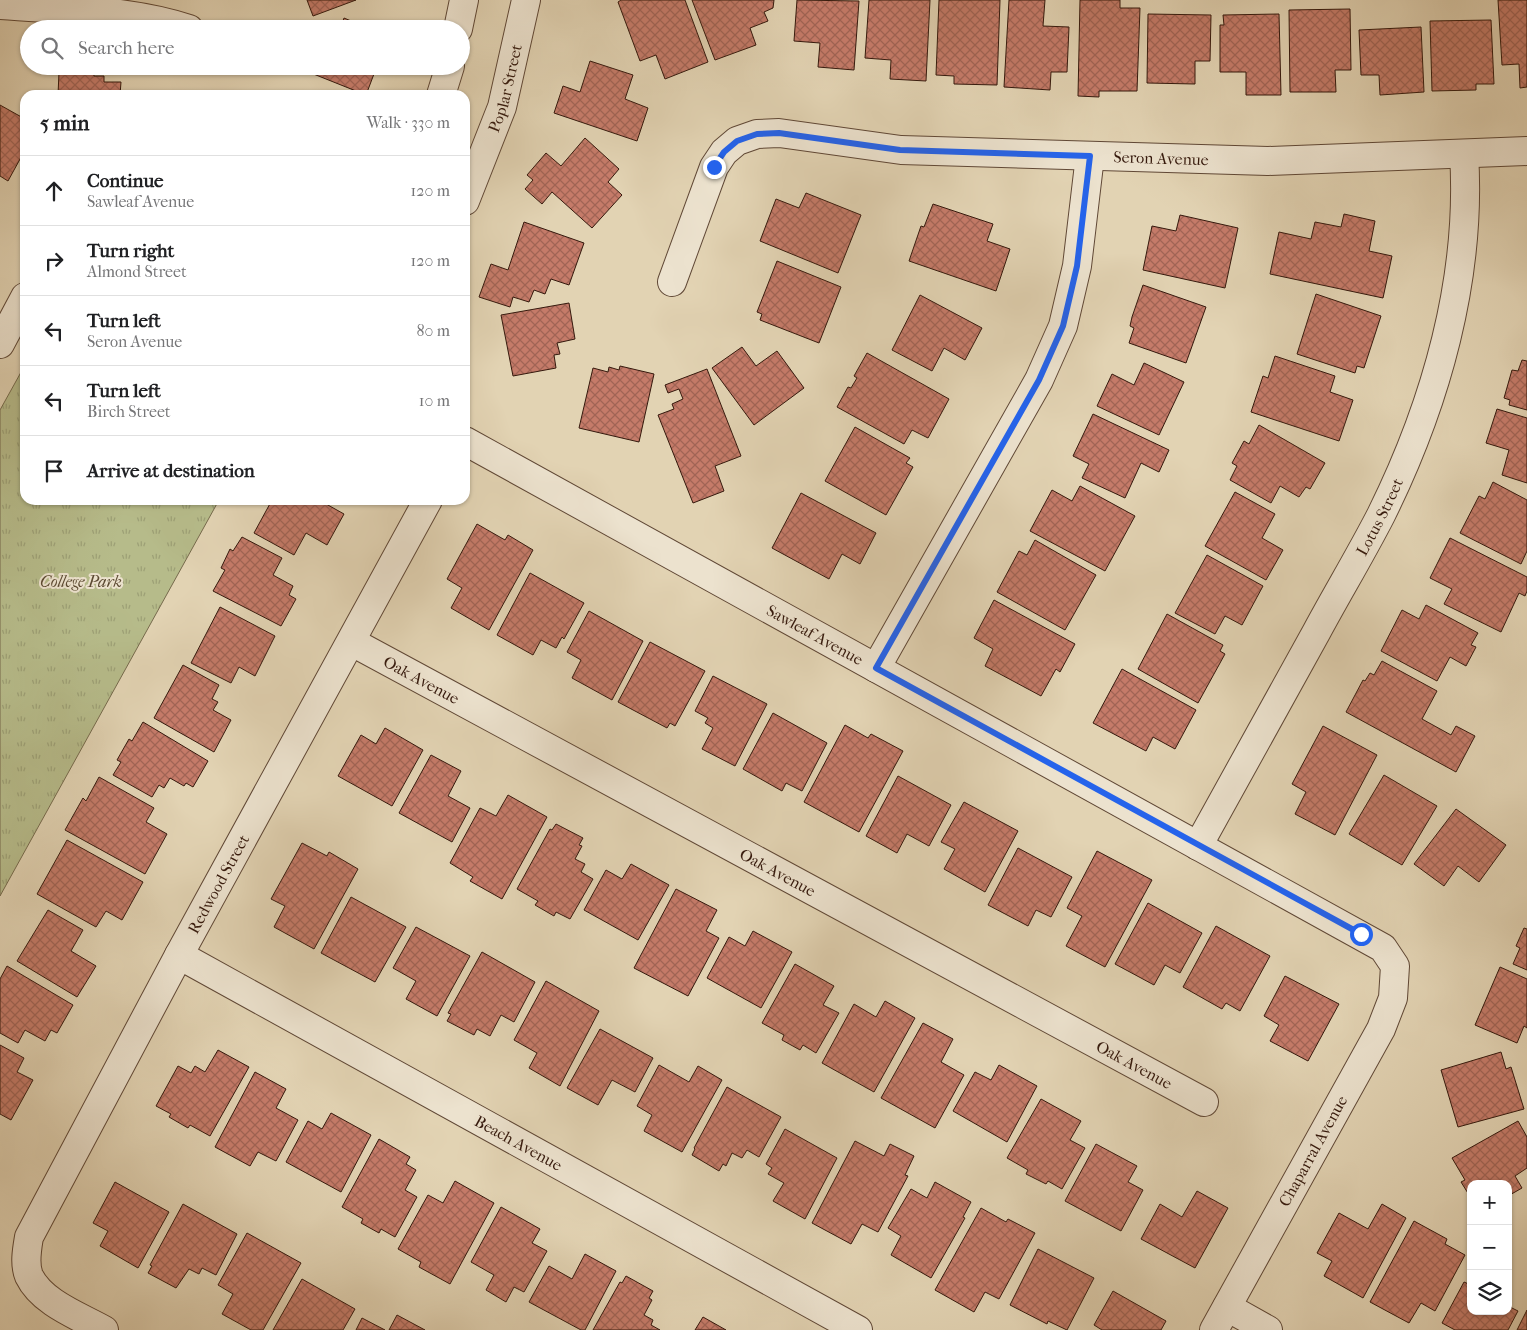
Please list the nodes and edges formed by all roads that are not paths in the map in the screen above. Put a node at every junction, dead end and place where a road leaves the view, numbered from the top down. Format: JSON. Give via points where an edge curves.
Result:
{"nodes":[{"id":1,"x":464,"y":0,"type":"edge"},
{"id":2,"x":526,"y":0,"type":"edge"},
{"id":3,"x":0,"y":5,"type":"edge"},
{"id":4,"x":161,"y":20,"type":"edge"},
{"id":5,"x":460,"y":20,"type":"edge"},
{"id":6,"x":447,"y":75,"type":"edge"},
{"id":7,"x":443,"y":90,"type":"edge"},
{"id":8,"x":1527,"y":151,"type":"edge"},
{"id":9,"x":1464,"y":154,"type":"junction"},
{"id":10,"x":1090,"y":156,"type":"junction"},
{"id":11,"x":470,"y":188,"type":"edge"},
{"id":12,"x":672,"y":282,"type":"dead end"},
{"id":13,"x":20,"y":306,"type":"edge"},
{"id":14,"x":0,"y":344,"type":"edge"},
{"id":15,"x":470,"y":444,"type":"edge"},
{"id":16,"x":425,"y":505,"type":"edge"},
{"id":17,"x":352,"y":642,"type":"junction"},
{"id":18,"x":876,"y":668,"type":"junction"},
{"id":19,"x":1198,"y":846,"type":"junction"},
{"id":20,"x":179,"y":955,"type":"junction"},
{"id":21,"x":1395,"y":966,"type":"joint"},
{"id":22,"x":1204,"y":1102,"type":"dead end"},
{"id":23,"x":1221,"y":1319,"type":"edge"},
{"id":24,"x":104,"y":1330,"type":"edge"},
{"id":25,"x":858,"y":1330,"type":"edge"},
{"id":26,"x":1268,"y":1330,"type":"edge"}],
"edges":[{"from":1,"to":5,"type":"street"},
{"from":2,"to":11,"type":"street","name":"Poplar Street","via":[[502,107]]},
{"from":3,"to":4,"type":"street","via":[[96,11]]},
{"from":6,"to":7,"type":"street"},
{"from":8,"to":9,"type":"street","name":"Seron Avenue"},
{"from":9,"to":10,"type":"street","name":"Seron Avenue","via":[[1268,161]]},
{"from":9,"to":19,"type":"street","name":"Lotus Street","via":[[1466,194],[1460,277],[1425,410],[1410,450],[1381,515]]},
{"from":10,"to":12,"type":"street","name":"Seron Avenue","via":[[900,150],[779,133],[757,134],[737,141],[714,167]]},
{"from":10,"to":18,"type":"street","via":[[1077,266],[1063,326],[1039,380]]},
{"from":13,"to":14,"type":"street"},
{"from":15,"to":18,"type":"street","name":"Sawleaf Avenue"},
{"from":16,"to":17,"type":"street","name":"Redwood Street"},
{"from":17,"to":20,"type":"street","name":"Redwood Street"},
{"from":17,"to":22,"type":"street","name":"Oak Avenue"},
{"from":18,"to":19,"type":"street","name":"Sawleaf Avenue"},
{"from":19,"to":21,"type":"street","name":"Sawleaf Avenue","via":[[1361,934],[1383,948]]},
{"from":20,"to":24,"type":"street","name":"Redwood Street","via":[[29,1237],[26,1256],[29,1274],[40,1291]]},
{"from":20,"to":25,"type":"street","name":"Beach Avenue"},
{"from":21,"to":23,"type":"street","name":"Chaparral Avenue","via":[[1392,998],[1381,1029]]},
{"from":23,"to":26,"type":"street"}]}
